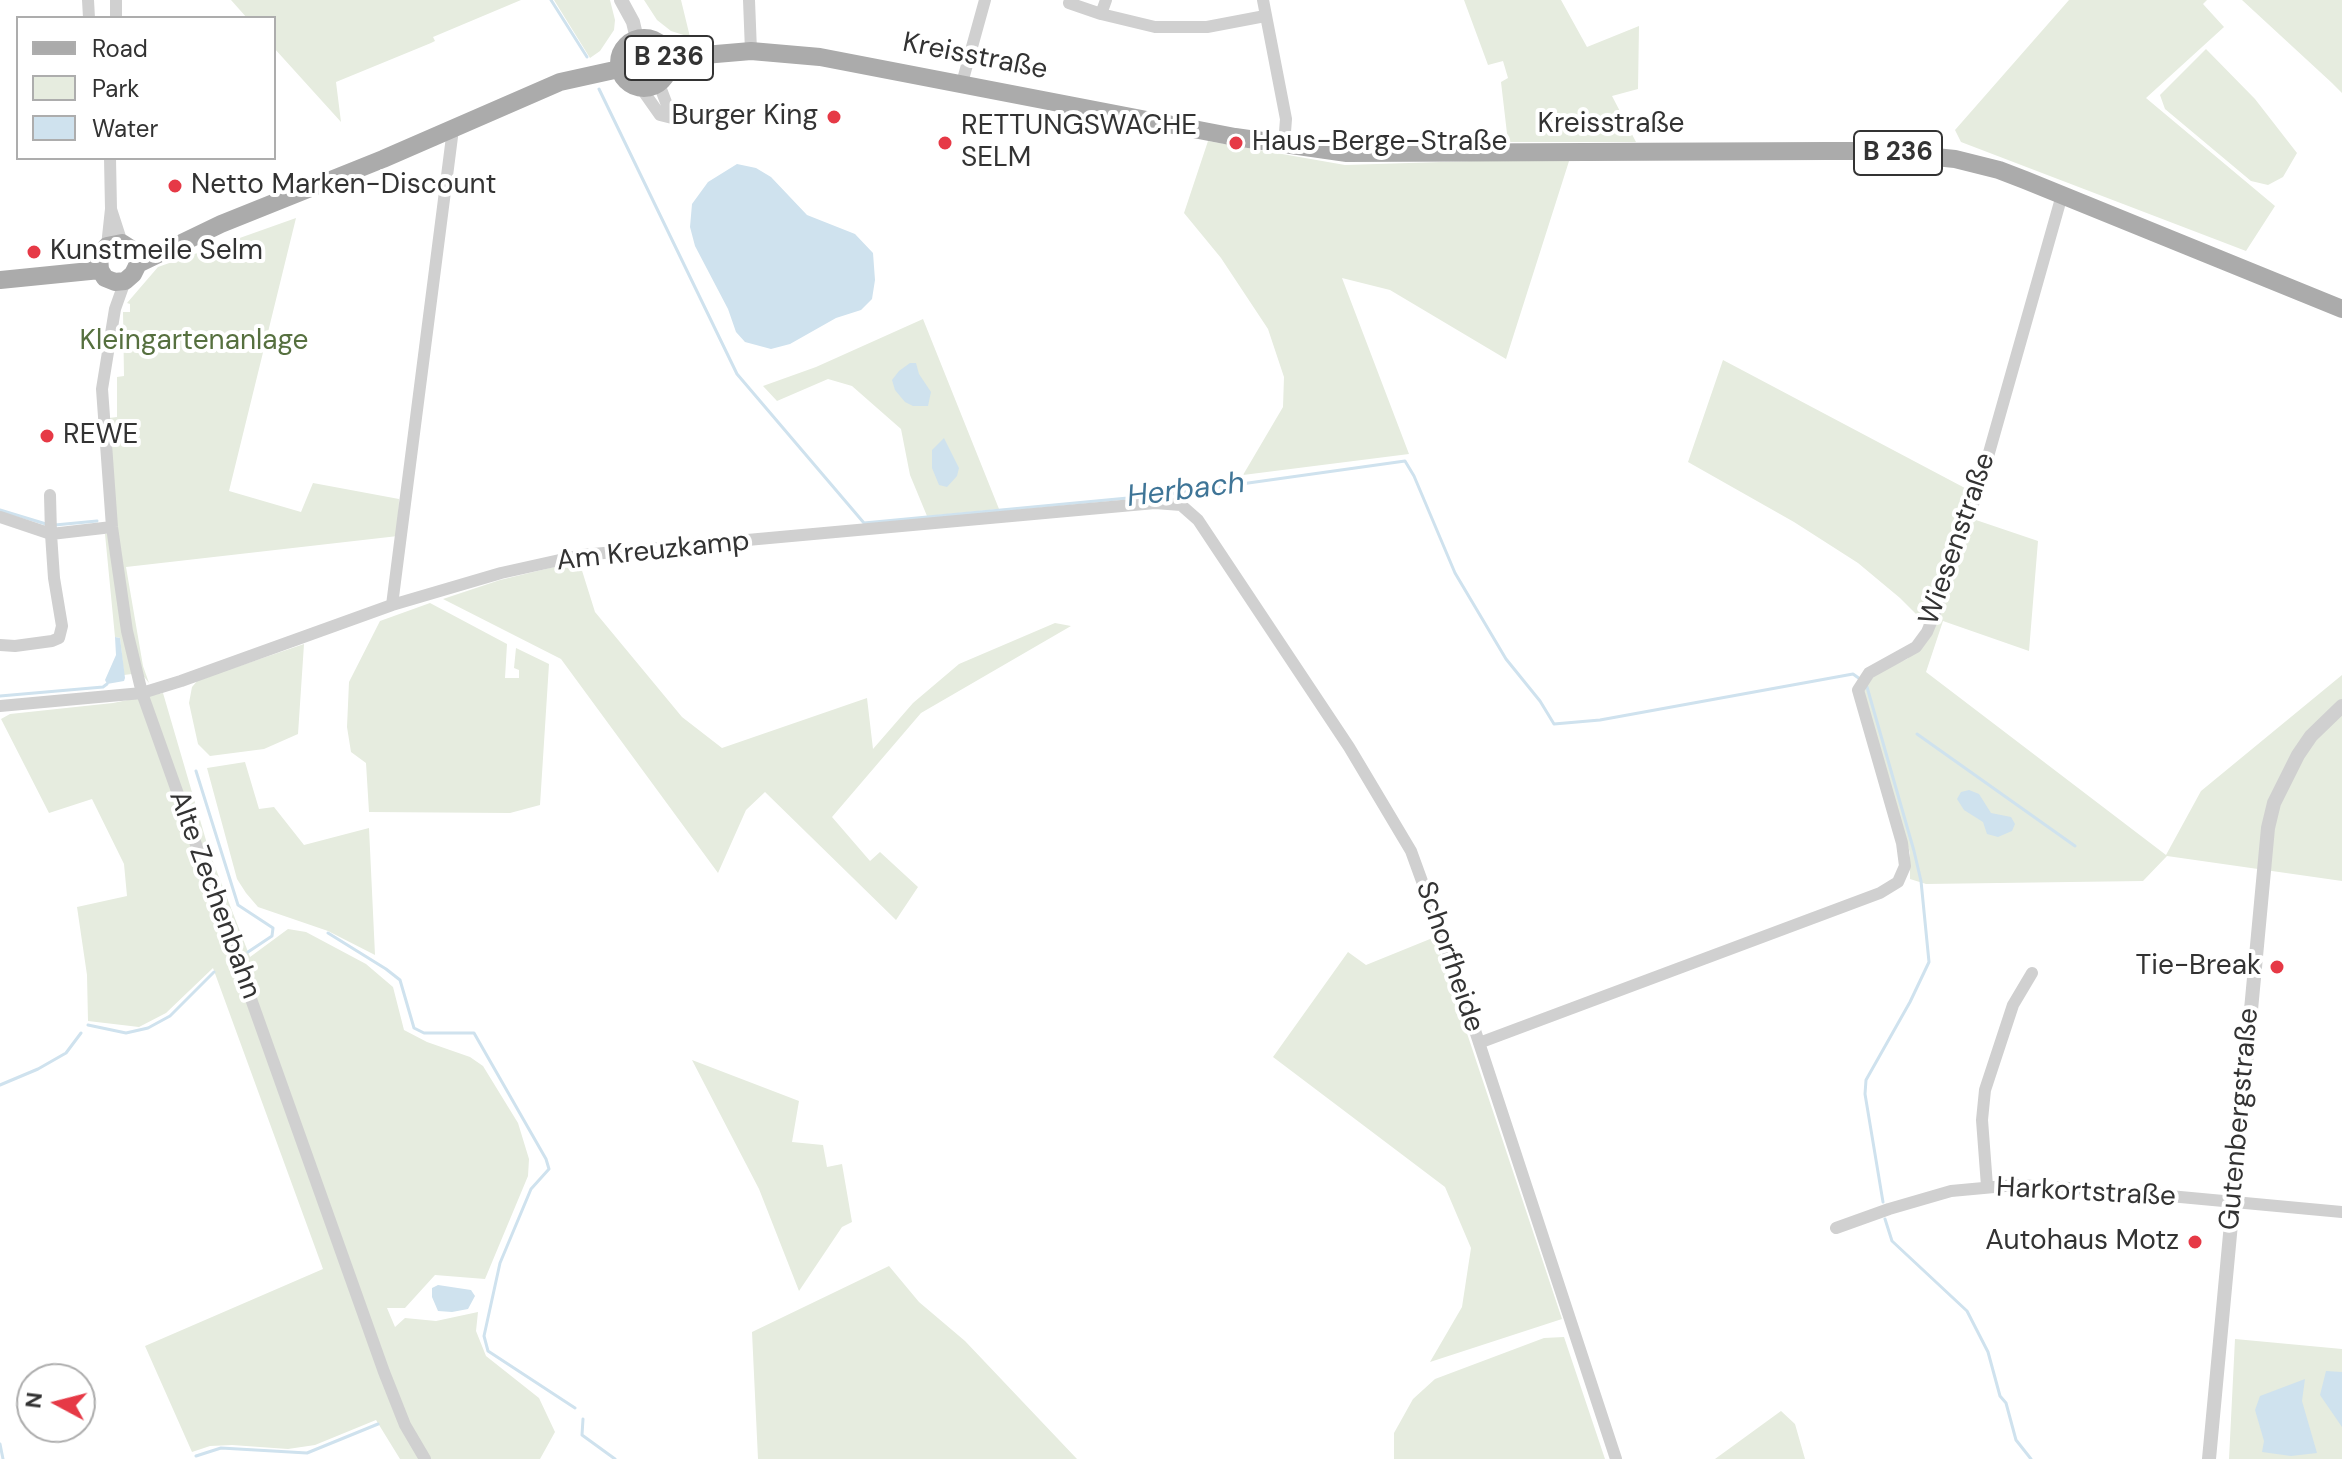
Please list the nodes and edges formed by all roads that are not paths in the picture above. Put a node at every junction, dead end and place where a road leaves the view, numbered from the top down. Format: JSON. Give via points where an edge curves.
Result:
{"nodes":[{"id":1,"x":621,"y":0,"type":"edge"},
{"id":2,"x":749,"y":0,"type":"edge"},
{"id":3,"x":985,"y":0,"type":"edge"},
{"id":4,"x":1106,"y":0,"type":"edge"},
{"id":5,"x":1263,"y":0,"type":"edge"},
{"id":6,"x":1069,"y":3,"type":"dead end"},
{"id":7,"x":1101,"y":14,"type":"junction"},
{"id":8,"x":1265,"y":16,"type":"junction"},
{"id":9,"x":637,"y":39,"type":"junction"},
{"id":10,"x":751,"y":51,"type":"junction"},
{"id":11,"x":669,"y":58,"type":"junction"},
{"id":12,"x":619,"y":69,"type":"junction"},
{"id":13,"x":962,"y":83,"type":"junction"},
{"id":14,"x":453,"y":129,"type":"junction"},
{"id":15,"x":1284,"y":145,"type":"junction"},
{"id":16,"x":110,"y":160,"type":"edge"},
{"id":17,"x":2062,"y":195,"type":"junction"},
{"id":18,"x":116,"y":261,"type":"junction"},
{"id":19,"x":0,"y":270,"type":"edge"},
{"id":20,"x":0,"y":280,"type":"edge"},
{"id":21,"x":2342,"y":309,"type":"edge"},
{"id":22,"x":50,"y":495,"type":"dead end"},
{"id":23,"x":1181,"y":505,"type":"joint"},
{"id":24,"x":0,"y":517,"type":"edge"},
{"id":25,"x":112,"y":527,"type":"junction"},
{"id":26,"x":51,"y":534,"type":"junction"},
{"id":27,"x":392,"y":605,"type":"junction"},
{"id":28,"x":0,"y":645,"type":"edge"},
{"id":29,"x":142,"y":693,"type":"junction"},
{"id":30,"x":0,"y":706,"type":"edge"},
{"id":31,"x":2342,"y":706,"type":"edge"},
{"id":32,"x":2032,"y":973,"type":"dead end"},
{"id":33,"x":1479,"y":1043,"type":"junction"},
{"id":34,"x":1987,"y":1186,"type":"junction"},
{"id":35,"x":2233,"y":1203,"type":"junction"},
{"id":36,"x":2342,"y":1212,"type":"edge"},
{"id":37,"x":1836,"y":1228,"type":"dead end"},
{"id":38,"x":425,"y":1459,"type":"edge"},
{"id":39,"x":1616,"y":1459,"type":"edge"},
{"id":40,"x":2209,"y":1459,"type":"edge"}],
"edges":[{"from":1,"to":9,"type":"street"},
{"from":2,"to":10,"type":"street"},
{"from":3,"to":13,"type":"street"},
{"from":4,"to":7,"type":"street"},
{"from":5,"to":8,"type":"street"},
{"from":6,"to":7,"type":"street"},
{"from":7,"to":8,"type":"street","via":[[1181,29]]},
{"from":8,"to":15,"type":"street","via":[[1286,119]]},
{"from":9,"to":11,"type":"main road","number":"B 236","via":[[657,41]]},
{"from":9,"to":12,"type":"main road","number":"B 236","via":[[622,51]]},
{"from":10,"to":11,"type":"main road","name":"Kreisstraße","number":"B 236"},
{"from":10,"to":13,"type":"main road","name":"Kreisstraße","number":"B 236","via":[[820,57]]},
{"from":11,"to":12,"type":"main road","number":"B 236","via":[[665,77],[650,86],[627,83]]},
{"from":12,"to":14,"type":"main road","number":"B 236","via":[[560,82]]},
{"from":13,"to":15,"type":"main road","name":"Kreisstraße","number":"B 236"},
{"from":14,"to":18,"type":"main road","number":"B 236","via":[[171,246]]},
{"from":14,"to":27,"type":"street"},
{"from":15,"to":17,"type":"main road","name":"Kreisstraße","number":"B 236","via":[[1399,155],[1889,152],[1972,163]]},
{"from":16,"to":18,"type":"street","name":"Alte Zechenbahn"},
{"from":17,"to":21,"type":"main road","name":"Kreisstraße","number":"B 236"},
{"from":17,"to":33,"type":"street","name":"Wiesenstraße","via":[[1981,481],[1937,608],[1916,647],[1869,673],[1858,690],[1902,843],[1905,866],[1898,882]]},
{"from":18,"to":19,"type":"main road"},
{"from":18,"to":20,"type":"main road","number":"B 236"},
{"from":18,"to":25,"type":"street","name":"Alte Zechenbahn","via":[[115,309],[102,389]]},
{"from":22,"to":26,"type":"street"},
{"from":23,"to":27,"type":"street","name":"Am Kreuzkamp","via":[[1155,503],[582,555]]},
{"from":23,"to":33,"type":"street","name":"Schorfheide","via":[[1198,520],[1349,747],[1411,851]]},
{"from":24,"to":26,"type":"street"},
{"from":25,"to":26,"type":"street"},
{"from":25,"to":29,"type":"street","name":"Alte Zechenbahn"},
{"from":26,"to":28,"type":"street","via":[[59,638]]},
{"from":27,"to":29,"type":"street","name":"Am Kreuzkamp"},
{"from":29,"to":30,"type":"street","name":"Am Kreuzkamp"},
{"from":29,"to":38,"type":"street","name":"Alte Zechenbahn","via":[[384,1372]]},
{"from":31,"to":35,"type":"street","name":"Gutenbergstraße","via":[[2298,755],[2268,828]]},
{"from":32,"to":34,"type":"street","via":[[2013,1005],[1985,1090]]},
{"from":33,"to":39,"type":"street","name":"Schorfheide"},
{"from":34,"to":35,"type":"street","name":"Harkortstraße","via":[[2047,1185]]},
{"from":34,"to":37,"type":"street","name":"Harkortstraße","via":[[1951,1191]]},
{"from":35,"to":36,"type":"street","name":"Harkortstraße"},
{"from":35,"to":40,"type":"street","name":"Gutenbergstraße"}]}
